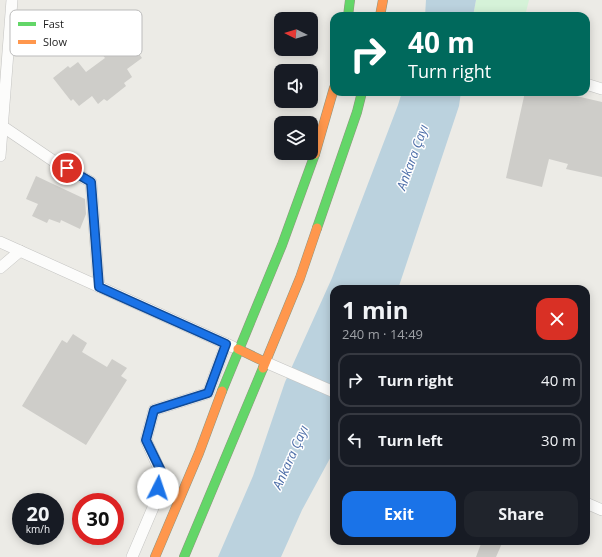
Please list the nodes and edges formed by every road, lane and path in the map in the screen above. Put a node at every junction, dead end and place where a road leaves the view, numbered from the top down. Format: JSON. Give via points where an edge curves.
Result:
{"nodes":[{"id":1,"x":12,"y":0,"type":"edge"},
{"id":2,"x":350,"y":0,"type":"edge"},
{"id":3,"x":383,"y":0,"type":"edge"},
{"id":4,"x":11,"y":10,"type":"edge"},
{"id":5,"x":348,"y":12,"type":"edge"},
{"id":6,"x":381,"y":12,"type":"edge"},
{"id":7,"x":10,"y":25,"type":"edge"},
{"id":8,"x":590,"y":85,"type":"edge"},
{"id":9,"x":602,"y":89,"type":"edge"},
{"id":10,"x":332,"y":96,"type":"edge"},
{"id":11,"x":361,"y":96,"type":"edge"},
{"id":12,"x":2,"y":126,"type":"junction"},
{"id":13,"x":0,"y":156,"type":"edge"},
{"id":14,"x":0,"y":242,"type":"edge"},
{"id":15,"x":20,"y":251,"type":"junction"},
{"id":16,"x":0,"y":268,"type":"edge"},
{"id":17,"x":99,"y":287,"type":"junction"},
{"id":18,"x":226,"y":344,"type":"junction"},
{"id":19,"x":238,"y":350,"type":"junction"},
{"id":20,"x":265,"y":362,"type":"junction"},
{"id":21,"x":330,"y":390,"type":"edge"},
{"id":22,"x":590,"y":505,"type":"edge"},
{"id":23,"x":602,"y":510,"type":"edge"},
{"id":24,"x":132,"y":557,"type":"edge"},
{"id":25,"x":155,"y":557,"type":"edge"},
{"id":26,"x":184,"y":557,"type":"edge"}],
"edges":[{"from":1,"to":4,"type":"street"},
{"from":2,"to":5,"type":"main road"},
{"from":3,"to":6,"type":"main road"},
{"from":7,"to":12,"type":"street"},
{"from":8,"to":9,"type":"street"},
{"from":10,"to":19,"type":"main road","via":[[313,160],[287,231]]},
{"from":11,"to":20,"type":"main road","via":[[300,278]]},
{"from":12,"to":13,"type":"street"},
{"from":12,"to":17,"type":"street","via":[[55,162],[91,182]]},
{"from":14,"to":15,"type":"street"},
{"from":15,"to":16,"type":"street"},
{"from":15,"to":17,"type":"street"},
{"from":17,"to":18,"type":"street"},
{"from":18,"to":19,"type":"street"},
{"from":18,"to":24,"type":"street","via":[[208,393],[154,410],[146,440],[162,473],[155,503]]},
{"from":19,"to":20,"type":"main road"},
{"from":19,"to":25,"type":"main road"},
{"from":20,"to":21,"type":"street"},
{"from":20,"to":26,"type":"main road"},
{"from":22,"to":23,"type":"street"}]}
